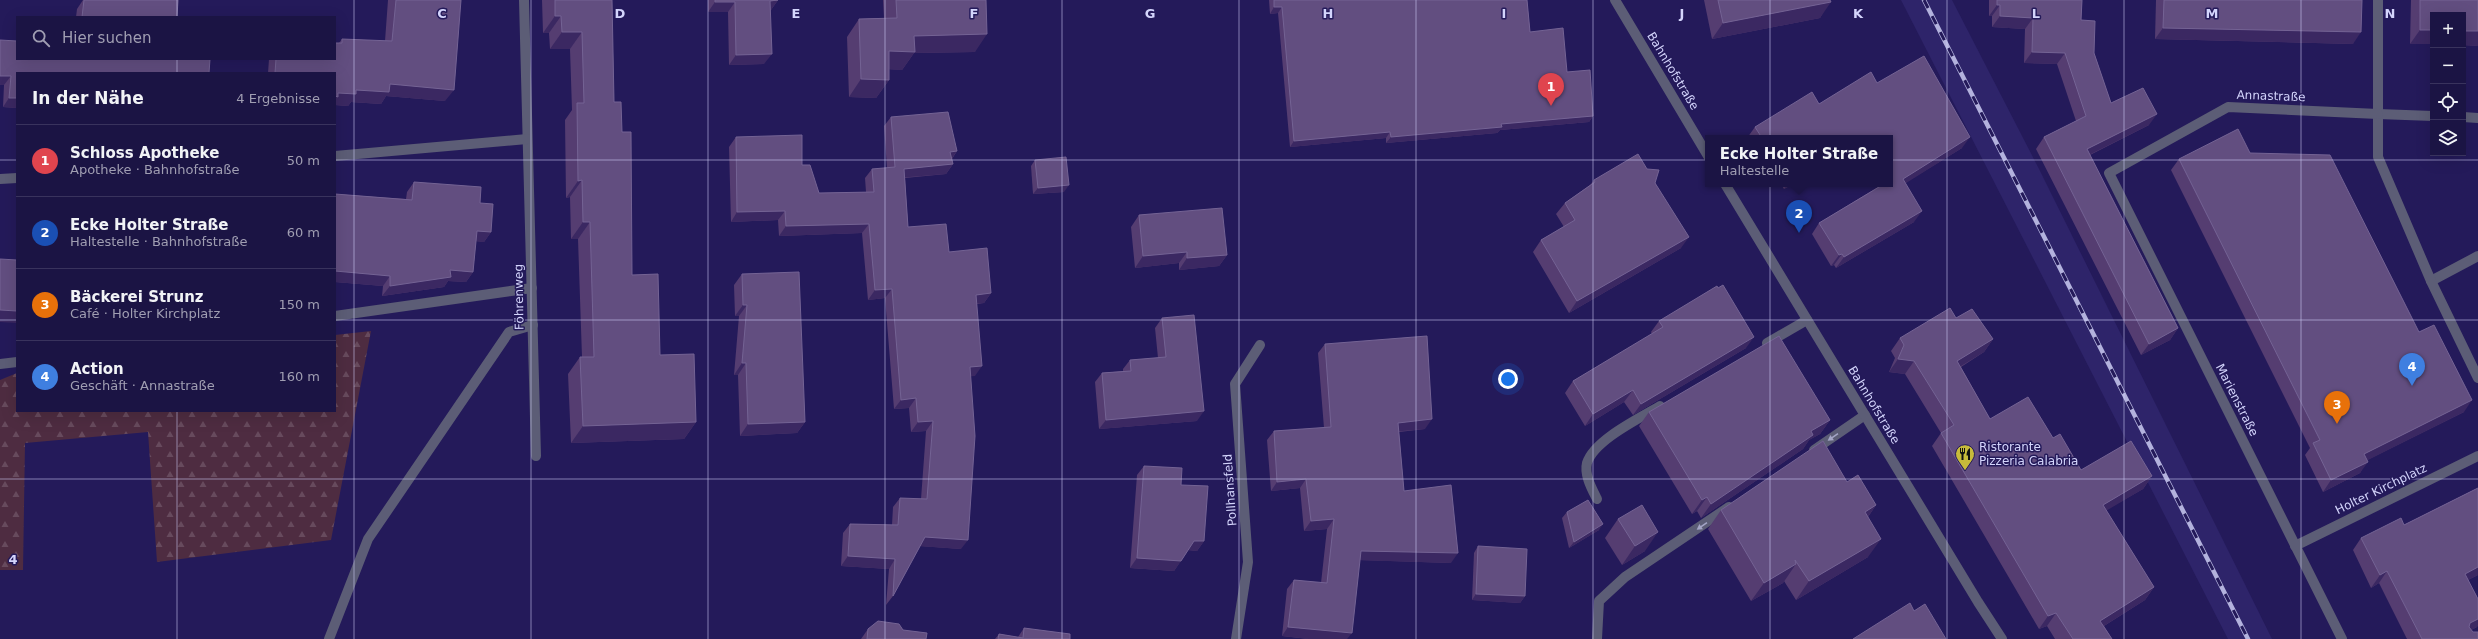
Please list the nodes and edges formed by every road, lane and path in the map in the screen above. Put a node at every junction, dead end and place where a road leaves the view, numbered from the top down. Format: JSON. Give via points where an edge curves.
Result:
{"nodes":[{"id":1,"x":524,"y":0,"type":"edge"},
{"id":2,"x":1616,"y":0,"type":"edge"},
{"id":3,"x":2378,"y":0,"type":"edge"},
{"id":4,"x":2378,"y":114,"type":"junction"},
{"id":5,"x":2430,"y":116,"type":"edge"},
{"id":6,"x":2466,"y":117,"type":"edge"},
{"id":7,"x":2478,"y":118,"type":"edge"},
{"id":8,"x":527,"y":138,"type":"junction"},
{"id":9,"x":1705,"y":151,"type":"edge"},
{"id":10,"x":336,"y":156,"type":"edge"},
{"id":11,"x":2109,"y":173,"type":"joint"},
{"id":12,"x":16,"y":178,"type":"edge"},
{"id":13,"x":0,"y":179,"type":"edge"},
{"id":14,"x":1727,"y":187,"type":"edge"},
{"id":15,"x":2478,"y":256,"type":"edge"},
{"id":16,"x":2431,"y":281,"type":"junction"},
{"id":17,"x":532,"y":288,"type":"junction"},
{"id":18,"x":336,"y":316,"type":"edge"},
{"id":19,"x":1807,"y":320,"type":"junction"},
{"id":20,"x":533,"y":325,"type":"junction"},
{"id":21,"x":1260,"y":345,"type":"dead end"},
{"id":22,"x":1759,"y":348,"type":"edge"},
{"id":23,"x":16,"y":362,"type":"edge"},
{"id":24,"x":0,"y":364,"type":"edge"},
{"id":25,"x":2478,"y":378,"type":"edge"},
{"id":26,"x":1670,"y":400,"type":"edge"},
{"id":27,"x":1865,"y":415,"type":"junction"},
{"id":28,"x":1807,"y":455,"type":"edge"},
{"id":29,"x":536,"y":456,"type":"dead end"},
{"id":30,"x":2478,"y":456,"type":"edge"},
{"id":31,"x":1597,"y":499,"type":"dead end"},
{"id":32,"x":1736,"y":503,"type":"edge"},
{"id":33,"x":2295,"y":546,"type":"junction"},
{"id":34,"x":329,"y":639,"type":"edge"},
{"id":35,"x":1236,"y":639,"type":"edge"},
{"id":36,"x":1597,"y":639,"type":"edge"},
{"id":37,"x":2002,"y":639,"type":"edge"},
{"id":38,"x":2342,"y":639,"type":"edge"}],
"edges":[{"from":1,"to":8,"type":"street","name":"Föhrenweg"},
{"from":2,"to":9,"type":"street","name":"Bahnhofstraße"},
{"from":3,"to":4,"type":"street"},
{"from":4,"to":5,"type":"street","name":"Annastraße"},
{"from":4,"to":11,"type":"street","name":"Annastraße","via":[[2228,107]]},
{"from":4,"to":16,"type":"street","via":[[2378,157]]},
{"from":6,"to":7,"type":"street"},
{"from":8,"to":10,"type":"street"},
{"from":8,"to":17,"type":"street","name":"Föhrenweg"},
{"from":11,"to":33,"type":"street","name":"Marienstraße"},
{"from":12,"to":13,"type":"street"},
{"from":14,"to":19,"type":"street","name":"Bahnhofstraße"},
{"from":15,"to":16,"type":"street"},
{"from":16,"to":25,"type":"street"},
{"from":17,"to":18,"type":"street"},
{"from":17,"to":20,"type":"street","name":"Föhrenweg"},
{"from":19,"to":22,"type":"street"},
{"from":19,"to":27,"type":"street","name":"Bahnhofstraße"},
{"from":20,"to":29,"type":"street","name":"Föhrenweg"},
{"from":20,"to":34,"type":"street","via":[[509,332],[368,539]]},
{"from":21,"to":35,"type":"street","name":"Pollhansfeld","via":[[1235,384],[1248,562]]},
{"from":23,"to":24,"type":"street"},
{"from":26,"to":31,"type":"street","via":[[1601,444],[1587,463],[1588,482]]},
{"from":27,"to":28,"type":"street","one_way":true},
{"from":27,"to":37,"type":"street","name":"Bahnhofstraße"},
{"from":30,"to":33,"type":"street","name":"Holter Kirchplatz"},
{"from":32,"to":36,"type":"street","one_way":true,"via":[[1625,577],[1599,601]]},
{"from":33,"to":38,"type":"street","name":"Marienstraße"}]}
